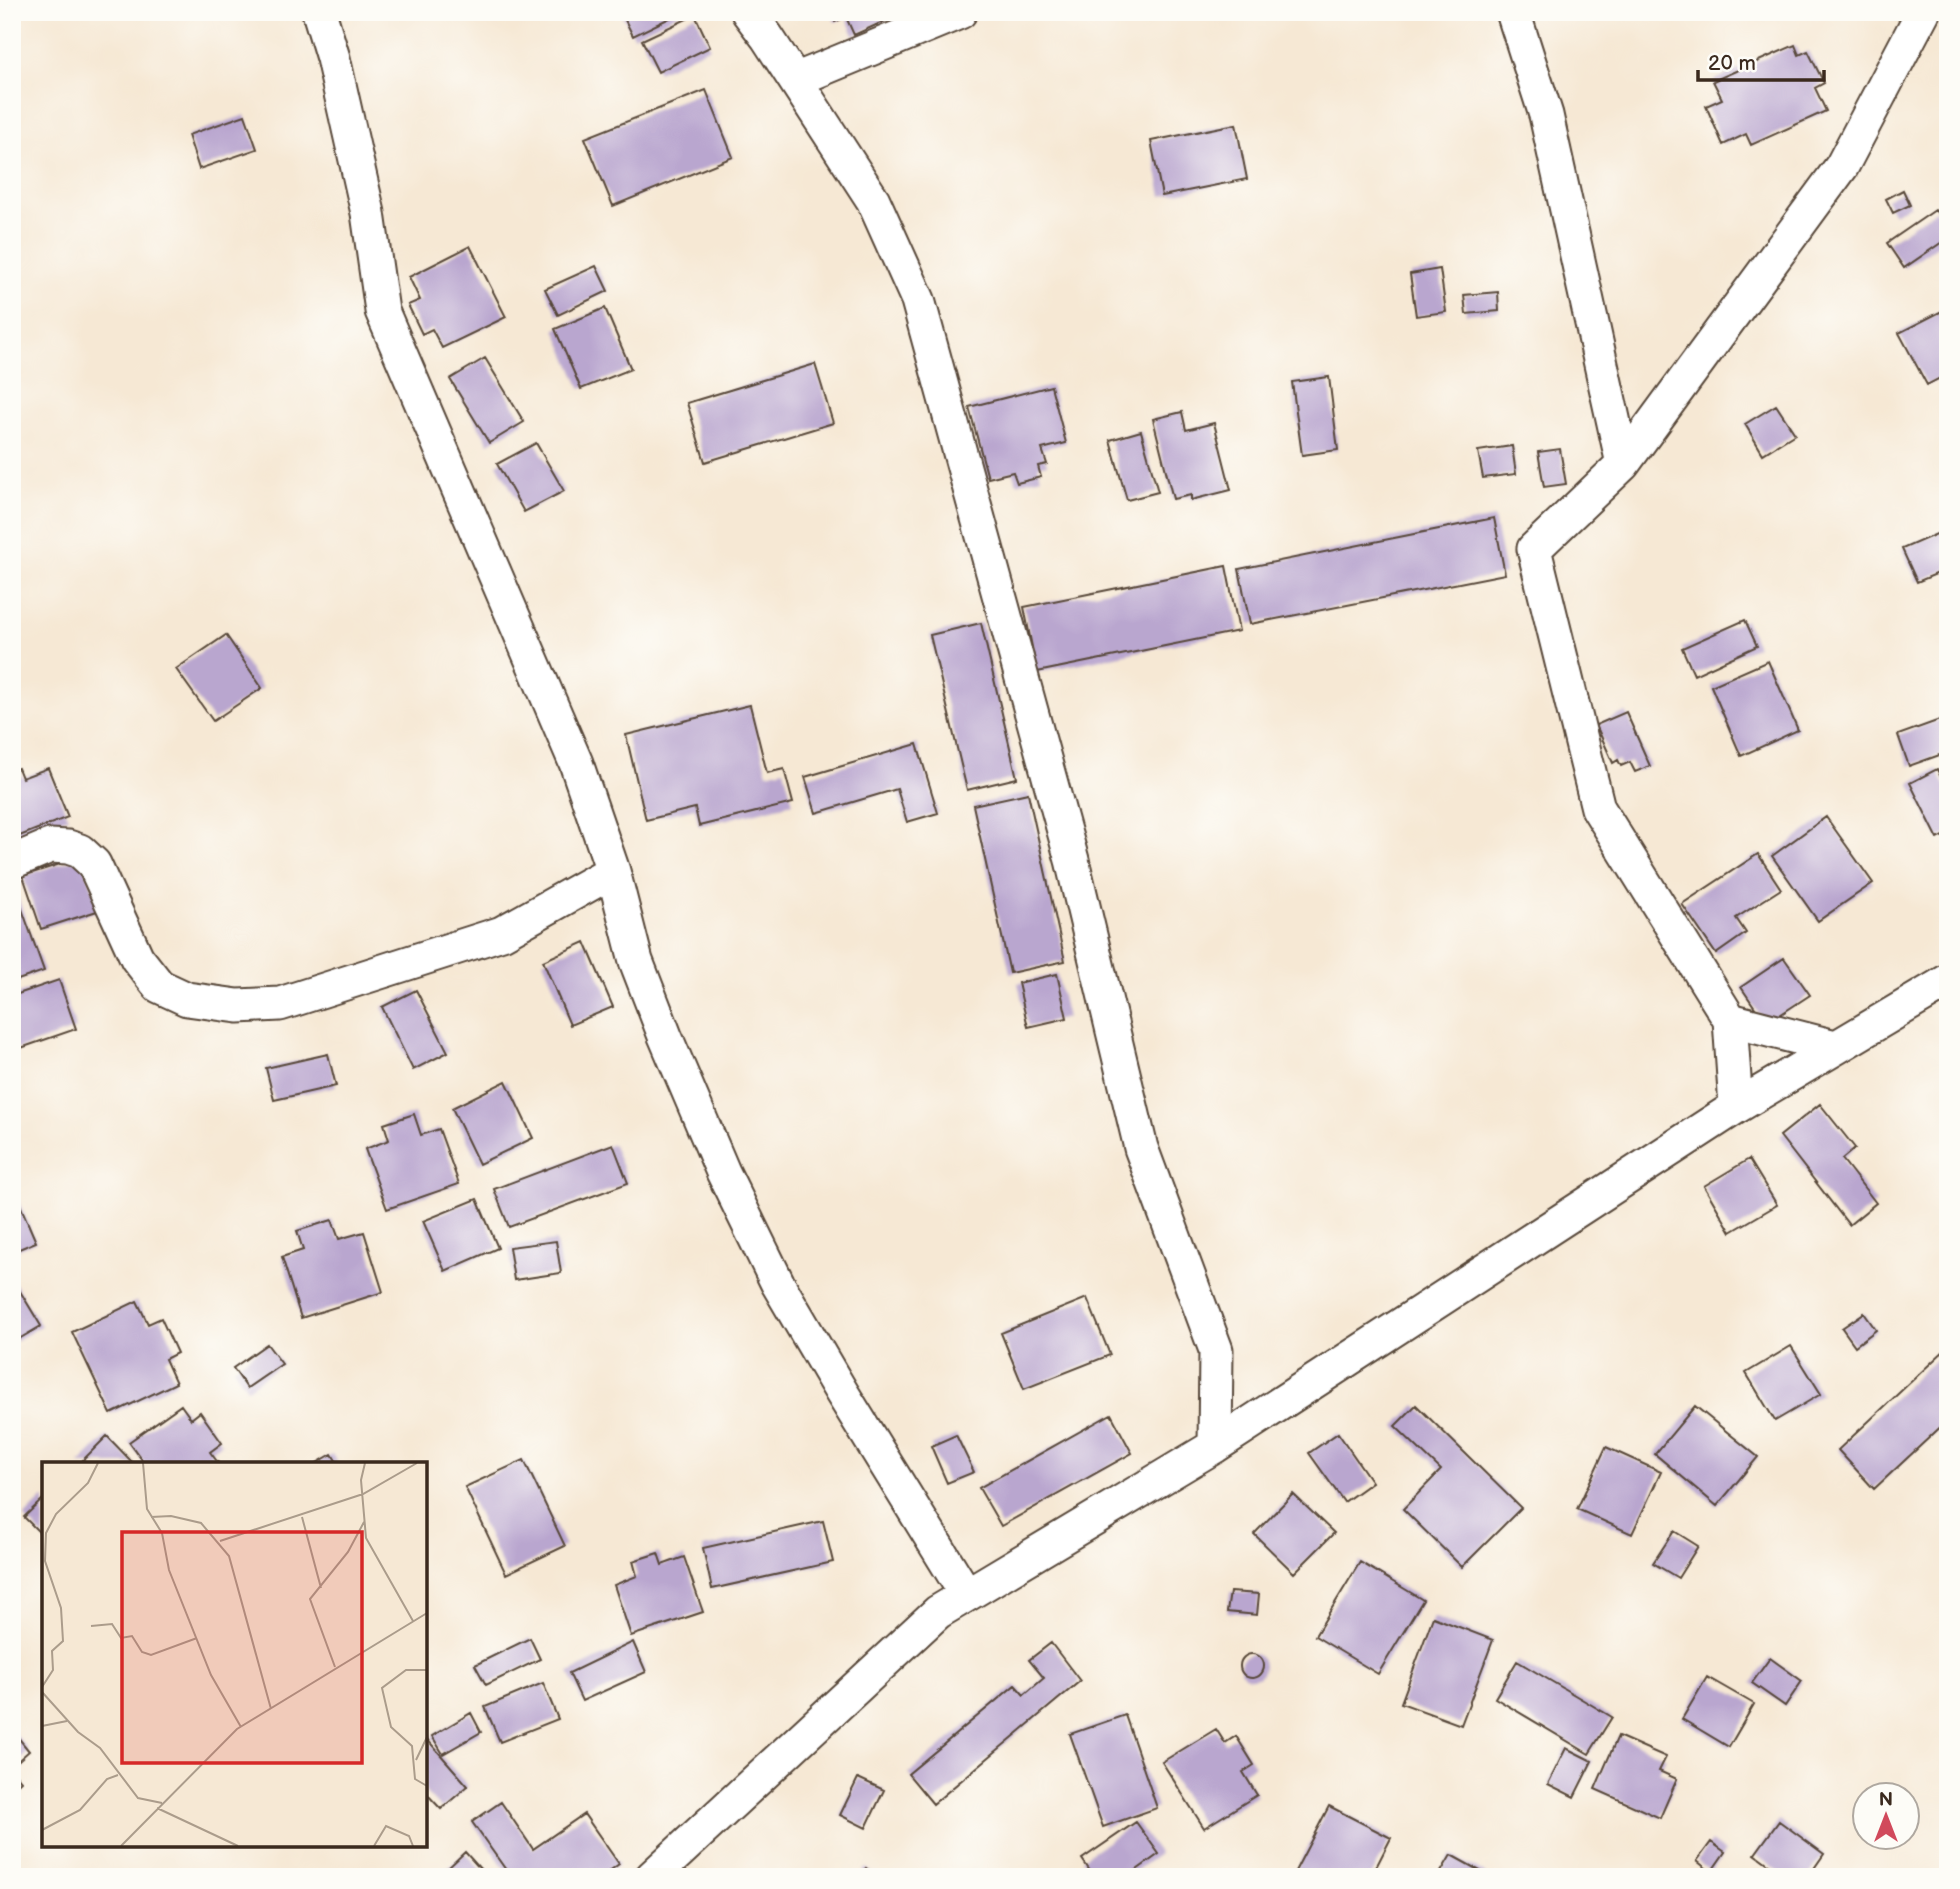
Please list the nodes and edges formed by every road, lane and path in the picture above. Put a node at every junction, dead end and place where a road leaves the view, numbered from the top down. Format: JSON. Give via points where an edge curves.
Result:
{"nodes":[{"id":1,"x":319,"y":12,"type":"edge"},
{"id":2,"x":748,"y":12,"type":"edge"},
{"id":3,"x":960,"y":12,"type":"edge"},
{"id":4,"x":1513,"y":12,"type":"edge"},
{"id":5,"x":1923,"y":12,"type":"edge"},
{"id":6,"x":795,"y":80,"type":"junction"},
{"id":7,"x":1623,"y":464,"type":"junction"},
{"id":8,"x":12,"y":862,"type":"edge"},
{"id":9,"x":613,"y":871,"type":"junction"},
{"id":10,"x":1948,"y":981,"type":"edge"},
{"id":11,"x":1730,"y":1020,"type":"junction"},
{"id":12,"x":1835,"y":1047,"type":"junction"},
{"id":13,"x":1736,"y":1107,"type":"junction"},
{"id":14,"x":1215,"y":1446,"type":"junction"},
{"id":15,"x":966,"y":1594,"type":"junction"},
{"id":16,"x":652,"y":1877,"type":"edge"}],
"edges":[{"from":1,"to":9,"type":"street","via":[[368,213],[382,311],[541,677]]},
{"from":2,"to":6,"type":"street"},
{"from":3,"to":6,"type":"street"},
{"from":4,"to":7,"type":"street","via":[[1546,115]]},
{"from":5,"to":7,"type":"street","via":[[1842,166]]},
{"from":6,"to":14,"type":"street","via":[[873,200],[918,300],[1072,860],[1141,1147],[1216,1350]]},
{"from":7,"to":11,"type":"street","via":[[1534,549],[1598,808]]},
{"from":8,"to":9,"type":"street","via":[[50,846],[80,851],[94,864],[137,958],[159,986],[187,999],[238,1006],[281,1004],[502,933]]},
{"from":9,"to":15,"type":"street","via":[[636,961],[723,1172],[778,1284]]},
{"from":10,"to":12,"type":"street"},
{"from":11,"to":12,"type":"street"},
{"from":11,"to":13,"type":"street"},
{"from":12,"to":13,"type":"street"},
{"from":13,"to":14,"type":"street"},
{"from":14,"to":15,"type":"street"},
{"from":15,"to":16,"type":"street","via":[[938,1612]]}]}
